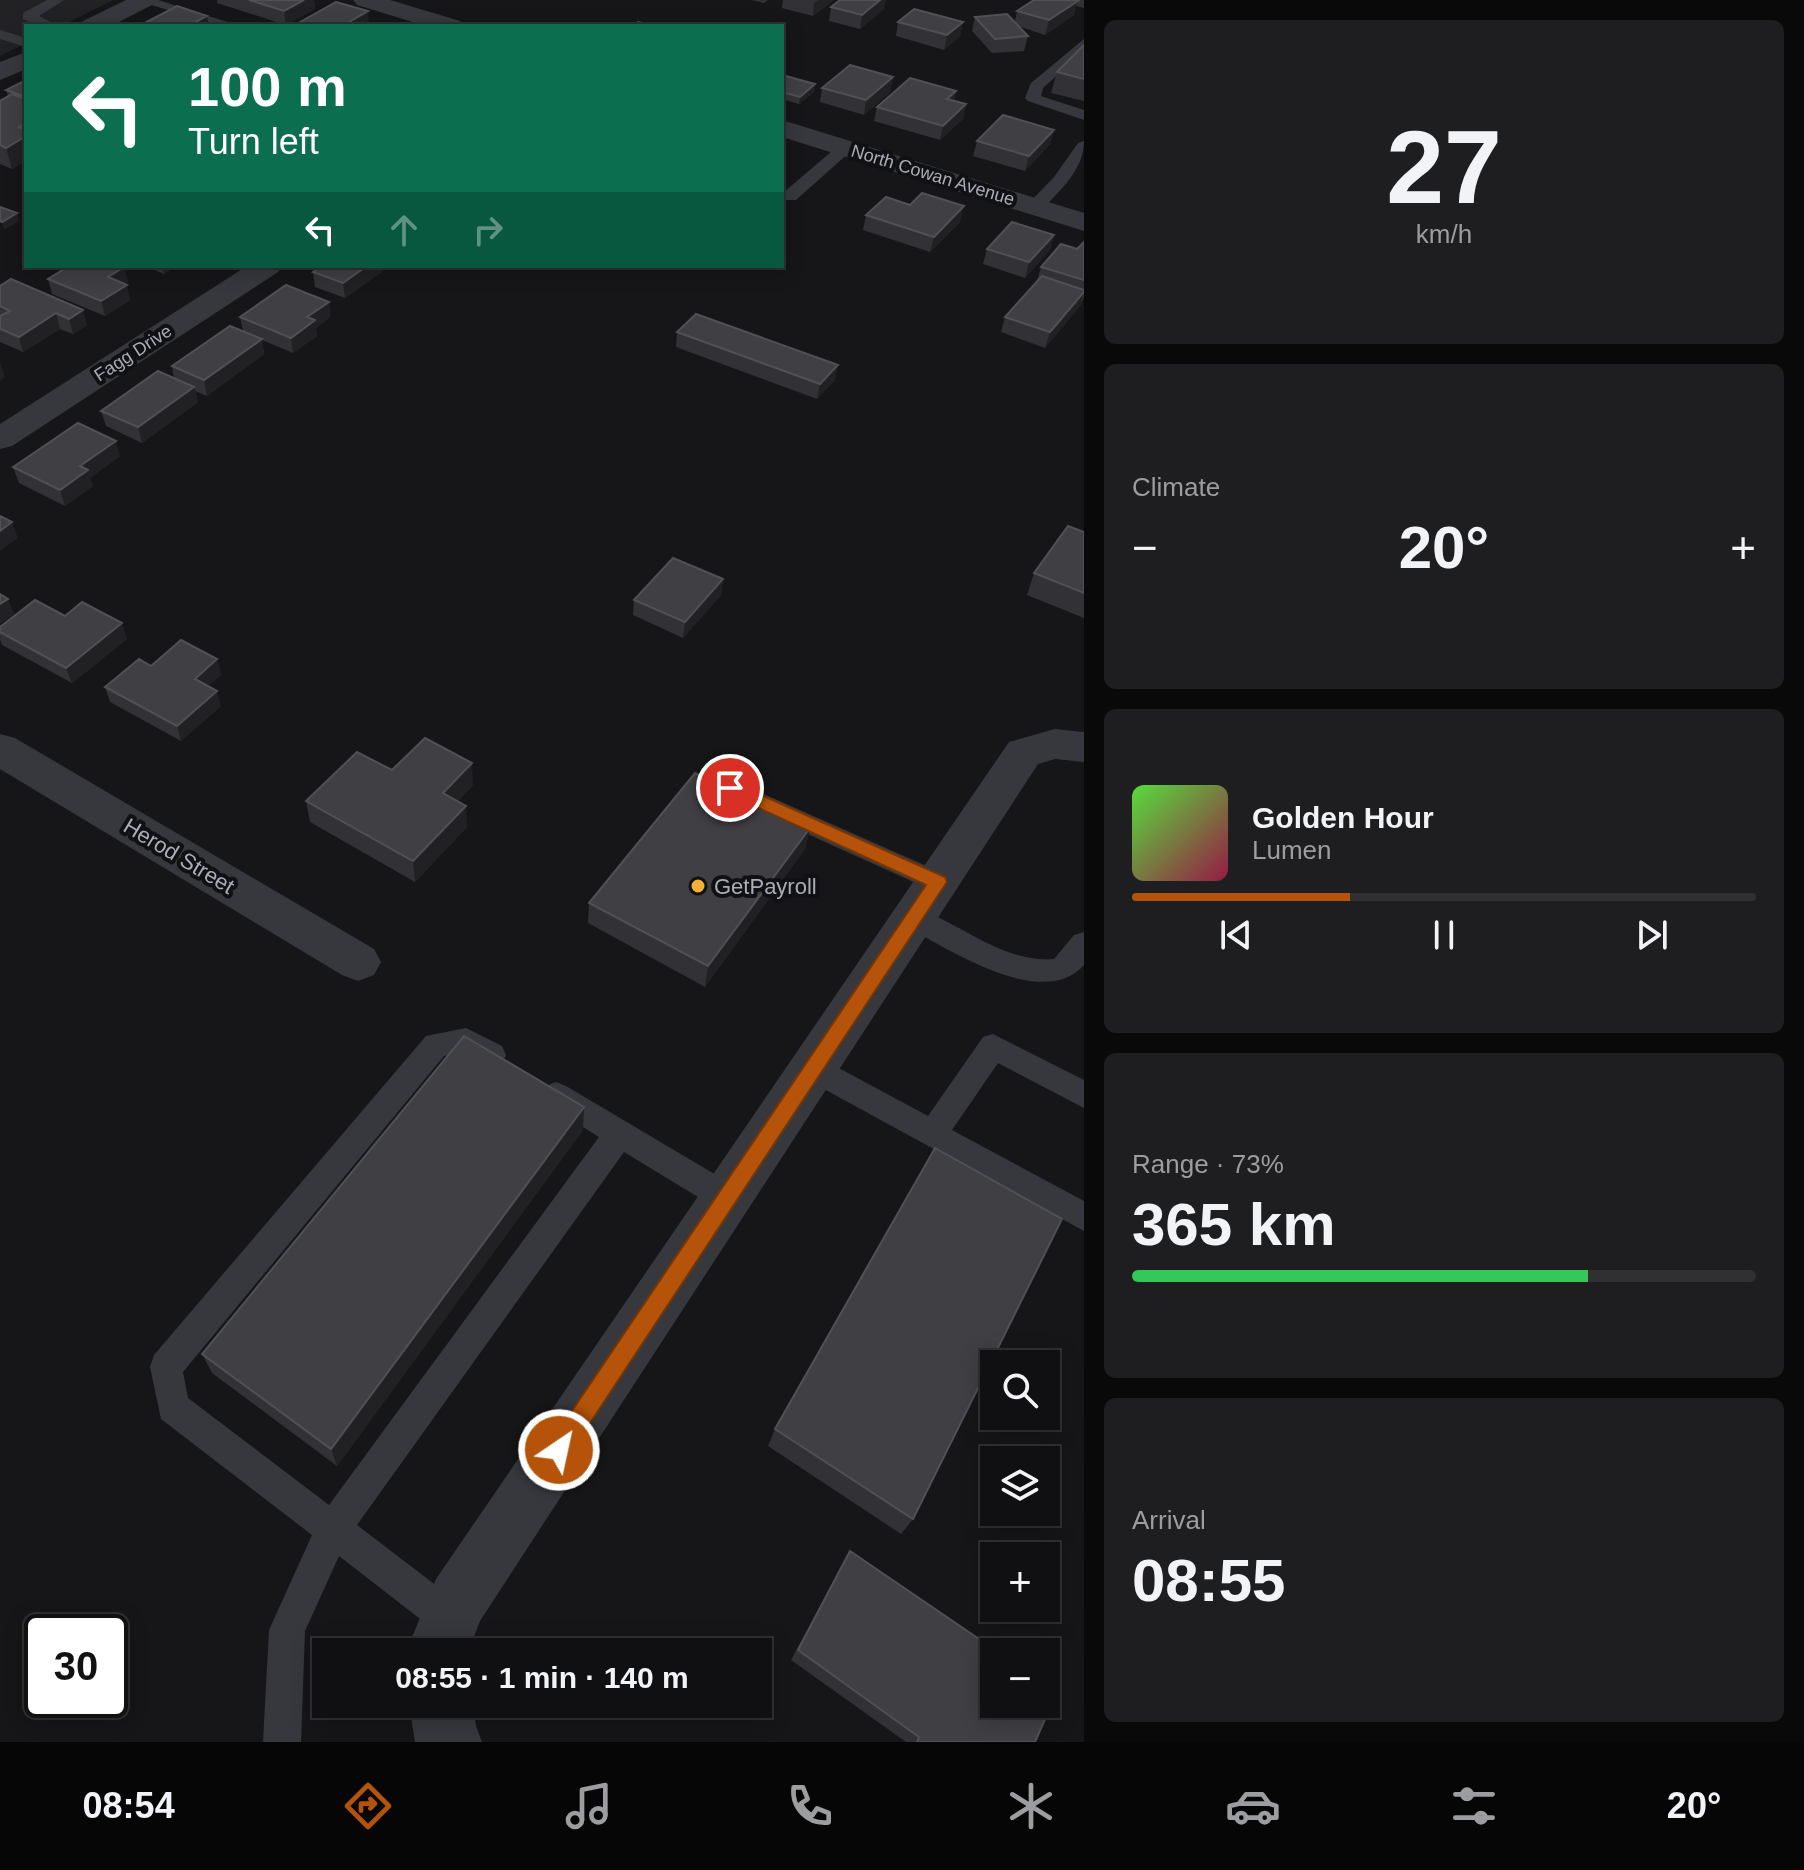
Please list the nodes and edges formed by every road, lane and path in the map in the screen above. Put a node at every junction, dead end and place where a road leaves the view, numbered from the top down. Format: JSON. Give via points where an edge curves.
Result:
{"nodes":[{"id":1,"x":57,"y":0,"type":"edge"},
{"id":2,"x":143,"y":0,"type":"edge"},
{"id":3,"x":365,"y":0,"type":"edge"},
{"id":4,"x":46,"y":24,"type":"edge"},
{"id":5,"x":96,"y":24,"type":"edge"},
{"id":6,"x":226,"y":24,"type":"edge"},
{"id":7,"x":444,"y":24,"type":"edge"},
{"id":8,"x":0,"y":34,"type":"edge"},
{"id":9,"x":24,"y":42,"type":"edge"},
{"id":10,"x":1084,"y":43,"type":"edge"},
{"id":11,"x":24,"y":60,"type":"edge"},
{"id":12,"x":0,"y":72,"type":"edge"},
{"id":13,"x":1084,"y":115,"type":"edge"},
{"id":14,"x":784,"y":129,"type":"edge"},
{"id":15,"x":1084,"y":146,"type":"edge"},
{"id":16,"x":845,"y":148,"type":"junction"},
{"id":17,"x":1066,"y":169,"type":"junction"},
{"id":18,"x":1084,"y":174,"type":"edge"},
{"id":19,"x":790,"y":196,"type":"dead end"},
{"id":20,"x":1035,"y":207,"type":"junction"},
{"id":21,"x":1084,"y":222,"type":"edge"},
{"id":22,"x":264,"y":268,"type":"edge"},
{"id":23,"x":0,"y":439,"type":"edge"},
{"id":24,"x":1084,"y":747,"type":"edge"},
{"id":25,"x":0,"y":749,"type":"edge"},
{"id":26,"x":730,"y":788,"type":"edge"},
{"id":27,"x":926,"y":900,"type":"junction"},
{"id":28,"x":1084,"y":943,"type":"edge"},
{"id":29,"x":358,"y":962,"type":"dead end"},
{"id":30,"x":812,"y":1068,"type":"junction"},
{"id":31,"x":1084,"y":1095,"type":"edge"},
{"id":32,"x":934,"y":1132,"type":"junction"},
{"id":33,"x":619,"y":1134,"type":"junction"},
{"id":34,"x":727,"y":1198,"type":"junction"},
{"id":35,"x":1084,"y":1217,"type":"edge"},
{"id":36,"x":333,"y":1529,"type":"junction"},
{"id":37,"x":443,"y":1636,"type":"edge"},
{"id":38,"x":443,"y":1718,"type":"edge"},
{"id":39,"x":282,"y":1742,"type":"edge"},
{"id":40,"x":450,"y":1742,"type":"edge"}],
"edges":[{"from":1,"to":4,"type":"lane","via":[[28,16]]},
{"from":2,"to":5,"type":"street"},
{"from":2,"to":6,"type":"lane"},
{"from":3,"to":7,"type":"street"},
{"from":8,"to":9,"type":"lane"},
{"from":10,"to":13,"type":"lane","via":[[1036,86],[1033,98]]},
{"from":11,"to":12,"type":"street"},
{"from":14,"to":16,"type":"street","name":"North Cowan Avenue"},
{"from":15,"to":17,"type":"lane"},
{"from":16,"to":19,"type":"lane"},
{"from":16,"to":20,"type":"street","name":"North Cowan Avenue"},
{"from":17,"to":18,"type":"lane"},
{"from":17,"to":20,"type":"lane"},
{"from":20,"to":21,"type":"street","name":"North Cowan Avenue"},
{"from":22,"to":23,"type":"street","name":"Fagg Drive"},
{"from":24,"to":27,"type":"street","via":[[1055,744],[1024,753]]},
{"from":25,"to":29,"type":"street","name":"Herod Street"},
{"from":26,"to":27,"type":"lane"},
{"from":27,"to":28,"type":"lane","via":[[1027,971],[1054,971],[1073,962]]},
{"from":27,"to":30,"type":"street"},
{"from":30,"to":32,"type":"lane"},
{"from":30,"to":34,"type":"street"},
{"from":31,"to":32,"type":"lane","via":[[993,1046]]},
{"from":32,"to":35,"type":"lane"},
{"from":33,"to":34,"type":"lane"},
{"from":33,"to":36,"type":"lane"},
{"from":33,"to":36,"type":"lane","via":[[466,1040],[436,1045],[166,1367],[173,1407]]},
{"from":34,"to":37,"type":"street","via":[[458,1601]]},
{"from":36,"to":37,"type":"lane"},
{"from":36,"to":39,"type":"lane","via":[[287,1630]]},
{"from":38,"to":40,"type":"street"}]}
